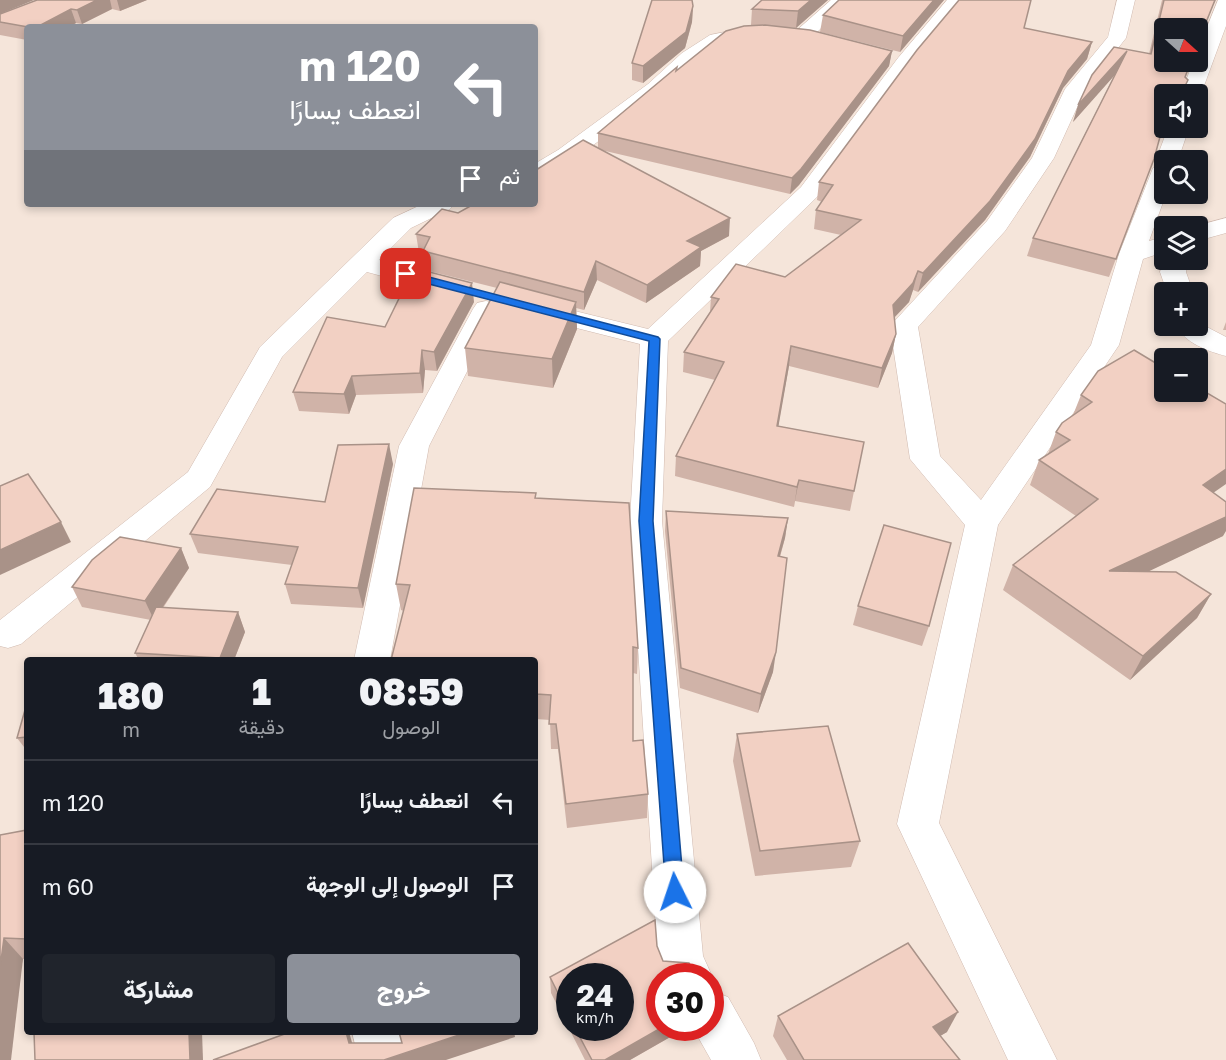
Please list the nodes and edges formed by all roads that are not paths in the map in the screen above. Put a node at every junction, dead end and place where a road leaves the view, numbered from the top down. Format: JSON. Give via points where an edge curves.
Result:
{"nodes":[{"id":1,"x":841,"y":0,"type":"edge"},
{"id":2,"x":957,"y":0,"type":"edge"},
{"id":3,"x":1126,"y":0,"type":"edge"},
{"id":4,"x":1226,"y":2,"type":"edge"},
{"id":5,"x":803,"y":35,"type":"junction"},
{"id":6,"x":826,"y":41,"type":"edge"},
{"id":7,"x":1195,"y":84,"type":"edge"},
{"id":8,"x":538,"y":171,"type":"edge"},
{"id":9,"x":1157,"y":204,"type":"edge"},
{"id":10,"x":436,"y":207,"type":"edge"},
{"id":11,"x":1226,"y":225,"type":"edge"},
{"id":12,"x":1208,"y":231,"type":"edge"},
{"id":13,"x":1148,"y":249,"type":"edge"},
{"id":14,"x":363,"y":263,"type":"junction"},
{"id":15,"x":504,"y":301,"type":"junction"},
{"id":16,"x":1203,"y":336,"type":"edge"},
{"id":17,"x":654,"y":339,"type":"junction"},
{"id":18,"x":1226,"y":348,"type":"edge"},
{"id":19,"x":982,"y":523,"type":"junction"},
{"id":20,"x":8,"y":634,"type":"dead end"},
{"id":21,"x":373,"y":657,"type":"edge"},
{"id":22,"x":682,"y":963,"type":"edge"},
{"id":23,"x":377,"y":1035,"type":"edge"},
{"id":24,"x":724,"y":1037,"type":"edge"},
{"id":25,"x":383,"y":1060,"type":"edge"},
{"id":26,"x":737,"y":1060,"type":"edge"},
{"id":27,"x":1033,"y":1060,"type":"edge"}],
"edges":[{"from":1,"to":5,"type":"street"},
{"from":2,"to":17,"type":"street","via":[[894,59],[809,192]]},
{"from":3,"to":19,"type":"street","via":[[1117,38],[1075,89],[1043,158],[996,226],[904,326],[925,459]]},
{"from":4,"to":7,"type":"street"},
{"from":5,"to":6,"type":"street"},
{"from":5,"to":8,"type":"street","via":[[747,33],[717,39],[566,155]]},
{"from":9,"to":13,"type":"street"},
{"from":10,"to":14,"type":"street","via":[[402,223]]},
{"from":11,"to":12,"type":"street"},
{"from":13,"to":19,"type":"street","via":[[1105,345]]},
{"from":14,"to":15,"type":"street"},
{"from":14,"to":20,"type":"street","via":[[270,353],[199,479]]},
{"from":15,"to":17,"type":"street"},
{"from":15,"to":21,"type":"street","via":[[414,446]]},
{"from":16,"to":18,"type":"street"},
{"from":17,"to":22,"type":"street","via":[[646,521]]},
{"from":19,"to":27,"type":"street","via":[[918,824]]},
{"from":23,"to":25,"type":"street"},
{"from":24,"to":26,"type":"street"}]}
